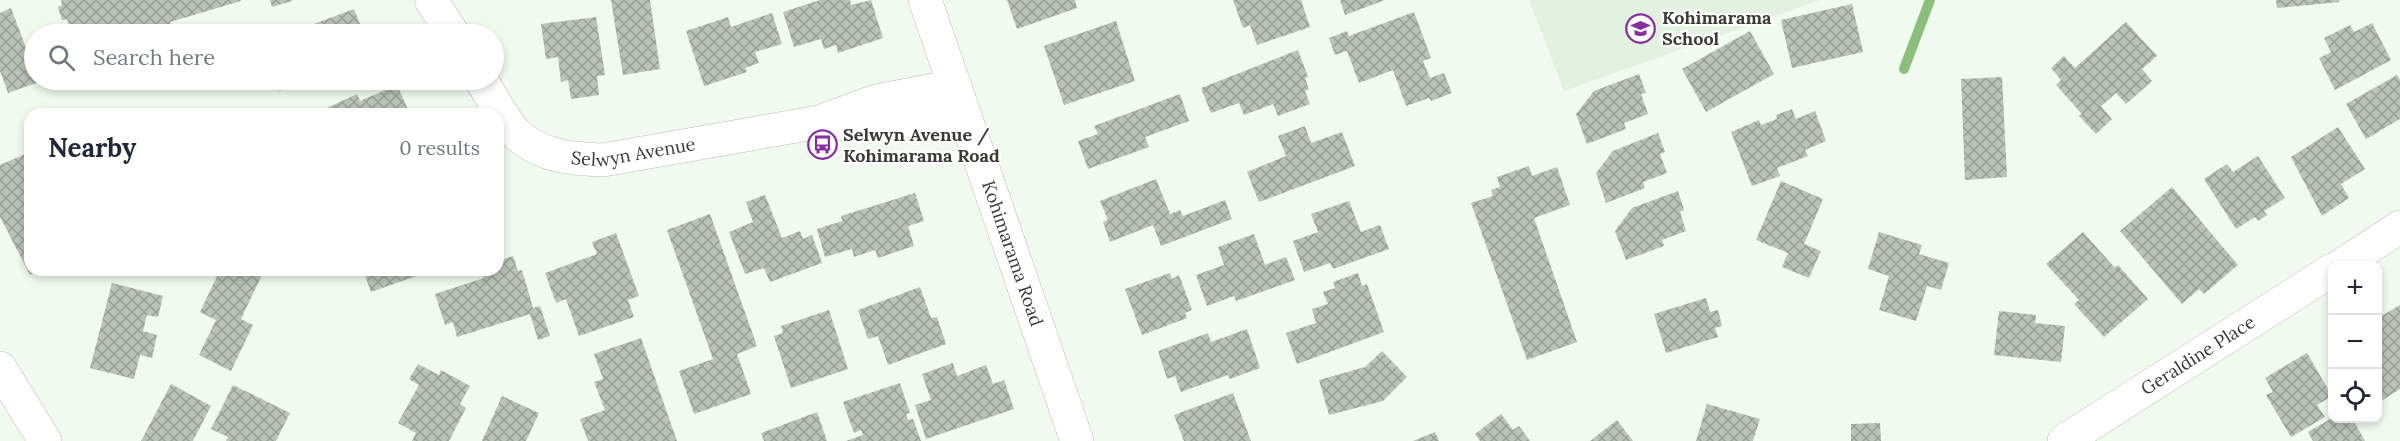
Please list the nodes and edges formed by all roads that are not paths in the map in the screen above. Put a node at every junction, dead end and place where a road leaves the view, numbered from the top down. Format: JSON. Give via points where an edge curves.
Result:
{"nodes":[{"id":1,"x":431,"y":0,"type":"edge"},
{"id":2,"x":925,"y":0,"type":"edge"},
{"id":3,"x":447,"y":24,"type":"edge"},
{"id":4,"x":488,"y":90,"type":"edge"},
{"id":5,"x":959,"y":100,"type":"junction"},
{"id":6,"x":500,"y":108,"type":"edge"},
{"id":7,"x":504,"y":114,"type":"edge"},
{"id":8,"x":2400,"y":227,"type":"edge"},
{"id":9,"x":2348,"y":261,"type":"edge"},
{"id":10,"x":2328,"y":273,"type":"edge"},
{"id":11,"x":0,"y":368,"type":"edge"},
{"id":12,"x":45,"y":441,"type":"edge"},
{"id":13,"x":1077,"y":441,"type":"edge"},
{"id":14,"x":2064,"y":441,"type":"edge"}],
"edges":[{"from":1,"to":3,"type":"street"},
{"from":2,"to":5,"type":"street","name":"Kohimarama Road"},
{"from":4,"to":6,"type":"street","name":"Selwyn Avenue"},
{"from":5,"to":7,"type":"street","name":"Selwyn Avenue","via":[[876,101],[819,123],[603,159],[555,156],[519,137]]},
{"from":5,"to":13,"type":"street","name":"Kohimarama Road"},
{"from":8,"to":9,"type":"street"},
{"from":10,"to":14,"type":"street","name":"Geraldine Place"},
{"from":11,"to":12,"type":"street"}]}
